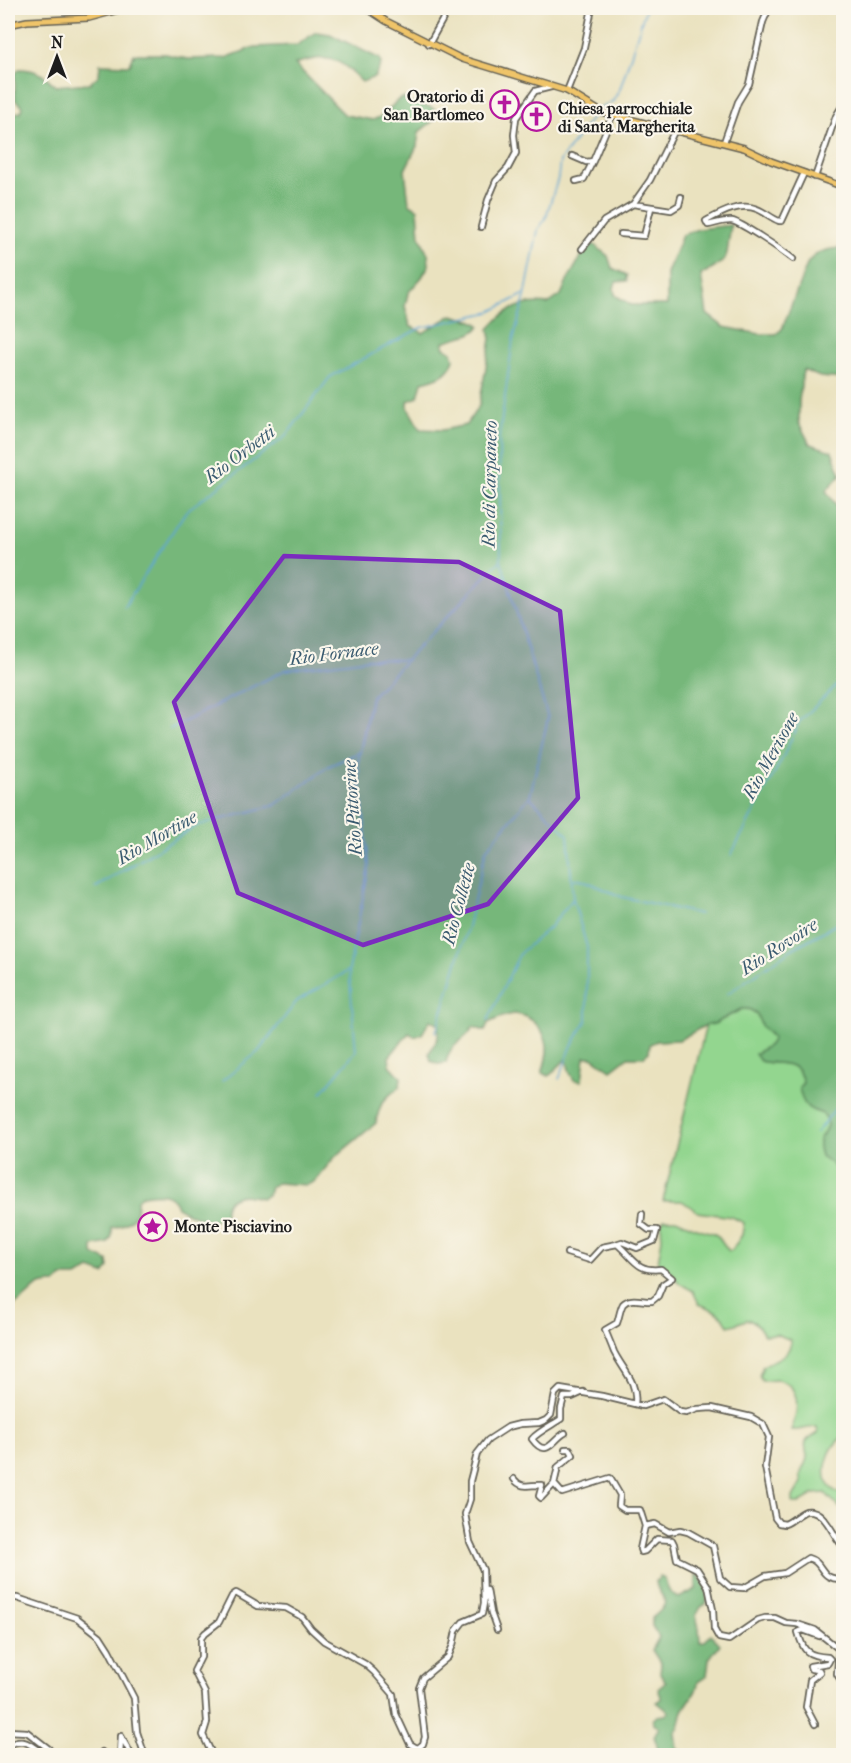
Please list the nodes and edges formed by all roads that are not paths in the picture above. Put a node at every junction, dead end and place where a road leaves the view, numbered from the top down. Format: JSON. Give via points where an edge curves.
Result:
{"nodes":[{"id":1,"x":126,"y":8,"type":"edge"},
{"id":2,"x":366,"y":8,"type":"edge"},
{"id":3,"x":449,"y":8,"type":"edge"},
{"id":4,"x":592,"y":8,"type":"edge"},
{"id":5,"x":770,"y":8,"type":"edge"},
{"id":6,"x":8,"y":24,"type":"edge"},
{"id":7,"x":429,"y":44,"type":"junction"},
{"id":8,"x":553,"y":87,"type":"junction"},
{"id":9,"x":567,"y":92,"type":"junction"},
{"id":10,"x":843,"y":103,"type":"edge"},
{"id":11,"x":612,"y":116,"type":"junction"},
{"id":12,"x":675,"y":130,"type":"junction"},
{"id":13,"x":724,"y":142,"type":"junction"},
{"id":14,"x":572,"y":156,"type":"dead end"},
{"id":15,"x":593,"y":161,"type":"junction"},
{"id":16,"x":804,"y":173,"type":"junction"},
{"id":17,"x":814,"y":177,"type":"junction"},
{"id":18,"x":576,"y":181,"type":"dead end"},
{"id":19,"x":843,"y":187,"type":"edge"},
{"id":20,"x":681,"y":198,"type":"dead end"},
{"id":21,"x":633,"y":204,"type":"junction"},
{"id":22,"x":651,"y":208,"type":"junction"},
{"id":23,"x":481,"y":227,"type":"dead end"},
{"id":24,"x":621,"y":234,"type":"dead end"},
{"id":25,"x":582,"y":249,"type":"dead end"},
{"id":26,"x":793,"y":259,"type":"dead end"},
{"id":27,"x":642,"y":1214,"type":"dead end"},
{"id":28,"x":616,"y":1244,"type":"junction"},
{"id":29,"x":567,"y":1253,"type":"dead end"},
{"id":30,"x":583,"y":1392,"type":"junction"},
{"id":31,"x":635,"y":1404,"type":"junction"},
{"id":32,"x":565,"y":1433,"type":"dead end"},
{"id":33,"x":565,"y":1449,"type":"dead end"},
{"id":34,"x":514,"y":1479,"type":"dead end"},
{"id":35,"x":554,"y":1484,"type":"junction"},
{"id":36,"x":645,"y":1527,"type":"junction"},
{"id":37,"x":843,"y":1547,"type":"edge"},
{"id":38,"x":843,"y":1579,"type":"edge"},
{"id":39,"x":485,"y":1584,"type":"junction"},
{"id":40,"x":8,"y":1598,"type":"edge"},
{"id":41,"x":497,"y":1630,"type":"dead end"},
{"id":42,"x":824,"y":1637,"type":"junction"},
{"id":43,"x":843,"y":1685,"type":"edge"},
{"id":44,"x":815,"y":1724,"type":"dead end"},
{"id":45,"x":8,"y":1731,"type":"edge"},
{"id":46,"x":8,"y":1745,"type":"edge"},
{"id":47,"x":50,"y":1755,"type":"edge"},
{"id":48,"x":120,"y":1755,"type":"edge"},
{"id":49,"x":132,"y":1755,"type":"edge"},
{"id":50,"x":145,"y":1755,"type":"edge"},
{"id":51,"x":210,"y":1755,"type":"edge"}],
"edges":[{"from":1,"to":6,"type":"main road","via":[[89,18]]},
{"from":2,"to":7,"type":"main road"},
{"from":3,"to":7,"type":"street"},
{"from":4,"to":9,"type":"street","via":[[584,48]]},
{"from":5,"to":13,"type":"street","via":[[763,22],[749,84]]},
{"from":7,"to":8,"type":"main road","via":[[462,59]]},
{"from":8,"to":9,"type":"main road"},
{"from":8,"to":23,"type":"street","via":[[535,91],[516,118],[516,153],[496,181]]},
{"from":9,"to":11,"type":"main road"},
{"from":10,"to":17,"type":"street"},
{"from":11,"to":12,"type":"main road"},
{"from":11,"to":15,"type":"street"},
{"from":12,"to":13,"type":"main road"},
{"from":12,"to":21,"type":"street"},
{"from":13,"to":16,"type":"main road"},
{"from":14,"to":15,"type":"street"},
{"from":15,"to":18,"type":"street","via":[[584,179]]},
{"from":16,"to":17,"type":"main road"},
{"from":16,"to":26,"type":"street","via":[[782,221],[747,206],[727,210],[706,221],[708,225],[736,223]]},
{"from":17,"to":19,"type":"main road"},
{"from":20,"to":22,"type":"street","via":[[674,210]]},
{"from":21,"to":22,"type":"street"},
{"from":21,"to":25,"type":"street","via":[[604,221]]},
{"from":22,"to":24,"type":"street","via":[[644,236]]},
{"from":27,"to":28,"type":"street","via":[[641,1224],[657,1230],[654,1241],[637,1248],[622,1242]]},
{"from":28,"to":29,"type":"street","via":[[602,1247],[590,1260]]},
{"from":28,"to":31,"type":"street","via":[[640,1266],[659,1269],[672,1280],[663,1284],[652,1301],[626,1302],[617,1323],[605,1330],[633,1383]]},
{"from":30,"to":31,"type":"street"},
{"from":30,"to":32,"type":"street","via":[[564,1397],[561,1419],[532,1440],[549,1448]]},
{"from":30,"to":39,"type":"street","via":[[560,1389],[546,1420],[508,1427],[478,1452],[465,1514]]},
{"from":31,"to":37,"type":"street","via":[[645,1407],[663,1399],[680,1412],[712,1408],[759,1420],[770,1437],[765,1467],[775,1518],[785,1524],[801,1513],[815,1512]]},
{"from":33,"to":35,"type":"street","via":[[570,1449],[573,1456],[558,1467]]},
{"from":34,"to":35,"type":"street","via":[[523,1486],[542,1485],[541,1498]]},
{"from":35,"to":36,"type":"street","via":[[562,1492],[610,1478],[620,1495],[619,1506],[640,1510]]},
{"from":36,"to":38,"type":"street","via":[[655,1524],[669,1532],[680,1530],[713,1546],[720,1578],[730,1587],[744,1588],[765,1576],[785,1573],[808,1558],[816,1561],[829,1578]]},
{"from":36,"to":42,"type":"street","via":[[641,1552],[657,1539],[673,1541],[677,1559],[700,1572],[708,1587],[716,1634],[721,1640],[732,1639],[762,1618],[797,1624]]},
{"from":39,"to":41,"type":"street"},
{"from":39,"to":51,"type":"street","via":[[482,1614],[463,1622],[448,1657],[423,1678],[419,1688],[425,1737],[413,1750],[396,1714],[393,1694],[374,1671],[324,1641],[302,1617],[286,1608],[258,1606],[236,1593],[219,1622],[201,1638],[201,1657],[194,1671],[205,1693],[207,1722],[203,1735]]},
{"from":40,"to":50,"type":"street","via":[[77,1618],[97,1632],[134,1698],[137,1732]]},
{"from":42,"to":43,"type":"street","via":[[840,1651],[837,1674]]},
{"from":42,"to":44,"type":"street","via":[[798,1632],[802,1647],[810,1654],[830,1659],[825,1664],[810,1666],[820,1672],[810,1680],[808,1691],[807,1708]]},
{"from":45,"to":47,"type":"street","via":[[27,1732],[50,1749]]},
{"from":46,"to":47,"type":"street","via":[[25,1741]]},
{"from":48,"to":49,"type":"street","via":[[122,1736]]}]}
